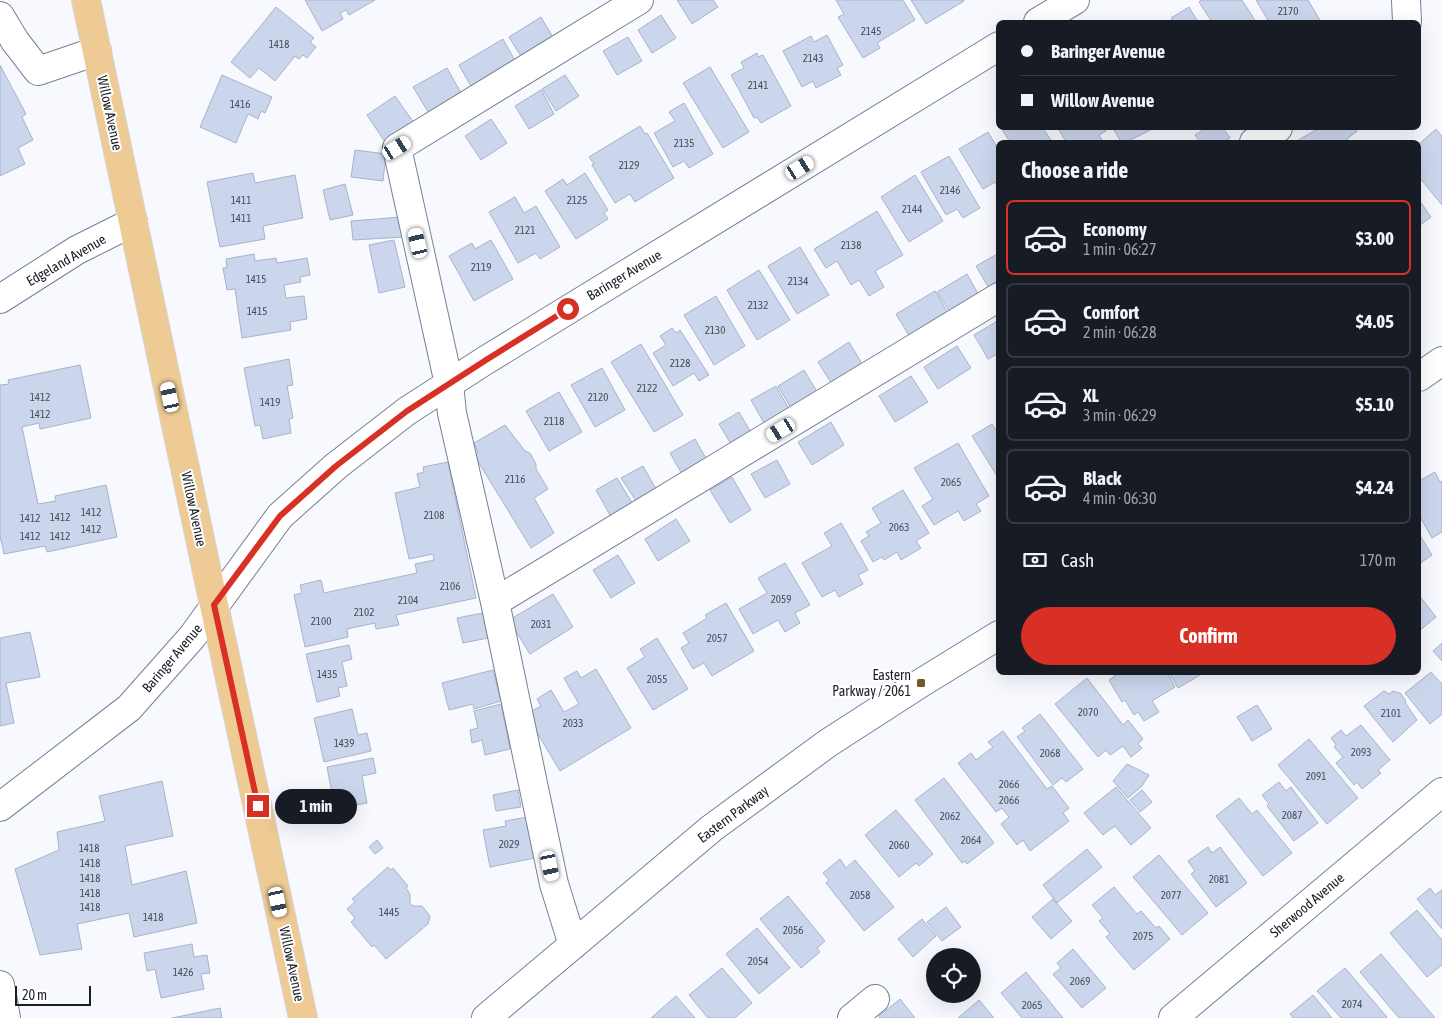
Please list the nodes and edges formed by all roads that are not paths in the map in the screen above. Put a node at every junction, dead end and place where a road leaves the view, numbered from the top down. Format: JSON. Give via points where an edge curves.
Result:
{"nodes":[{"id":1,"x":86,"y":0,"type":"edge"},
{"id":2,"x":639,"y":0,"type":"edge"},
{"id":3,"x":1075,"y":0,"type":"edge"},
{"id":4,"x":1406,"y":0,"type":"edge"},
{"id":5,"x":0,"y":16,"type":"edge"},
{"id":6,"x":1041,"y":20,"type":"edge"},
{"id":7,"x":1407,"y":20,"type":"edge"},
{"id":8,"x":996,"y":48,"type":"edge"},
{"id":9,"x":97,"y":51,"type":"junction"},
{"id":10,"x":1275,"y":130,"type":"edge"},
{"id":11,"x":1257,"y":140,"type":"edge"},
{"id":12,"x":133,"y":222,"type":"junction"},
{"id":13,"x":0,"y":299,"type":"edge"},
{"id":14,"x":996,"y":299,"type":"edge"},
{"id":15,"x":1442,"y":361,"type":"edge"},
{"id":16,"x":1421,"y":376,"type":"edge"},
{"id":17,"x":449,"y":384,"type":"junction"},
{"id":18,"x":495,"y":602,"type":"junction"},
{"id":19,"x":214,"y":605,"type":"junction"},
{"id":20,"x":996,"y":638,"type":"edge"},
{"id":21,"x":1442,"y":792,"type":"edge"},
{"id":22,"x":0,"y":807,"type":"edge"},
{"id":23,"x":573,"y":945,"type":"junction"},
{"id":24,"x":0,"y":985,"type":"edge"},
{"id":25,"x":875,"y":999,"type":"dead end"},
{"id":26,"x":6,"y":1018,"type":"edge"},
{"id":27,"x":303,"y":1018,"type":"edge"},
{"id":28,"x":486,"y":1018,"type":"edge"},
{"id":29,"x":852,"y":1018,"type":"edge"},
{"id":30,"x":1173,"y":1018,"type":"edge"}],
"edges":[{"from":1,"to":9,"type":"main road","name":"Willow Avenue"},
{"from":2,"to":17,"type":"street","via":[[397,148]]},
{"from":3,"to":6,"type":"street"},
{"from":4,"to":7,"type":"street"},
{"from":5,"to":9,"type":"street","via":[[38,71]]},
{"from":8,"to":17,"type":"street","name":"Baringer Avenue"},
{"from":9,"to":12,"type":"main road","name":"Willow Avenue"},
{"from":10,"to":11,"type":"street"},
{"from":12,"to":13,"type":"street","name":"Edgeland Avenue","via":[[76,250]]},
{"from":12,"to":19,"type":"main road","name":"Willow Avenue"},
{"from":14,"to":18,"type":"street"},
{"from":15,"to":16,"type":"street"},
{"from":17,"to":18,"type":"street","via":[[452,413]]},
{"from":17,"to":19,"type":"street","name":"Baringer Avenue","via":[[407,411],[336,466],[280,516]]},
{"from":18,"to":23,"type":"street","via":[[554,884]]},
{"from":19,"to":22,"type":"street","name":"Baringer Avenue","via":[[192,638],[129,708]]},
{"from":19,"to":27,"type":"main road","name":"Willow Avenue"},
{"from":20,"to":23,"type":"street","name":"Eastern Parkway","via":[[820,748],[712,828]]},
{"from":21,"to":30,"type":"street","name":"Sherwood Avenue"},
{"from":23,"to":28,"type":"street","name":"Eastern Parkway"},
{"from":24,"to":26,"type":"street"},
{"from":25,"to":29,"type":"street"}]}
